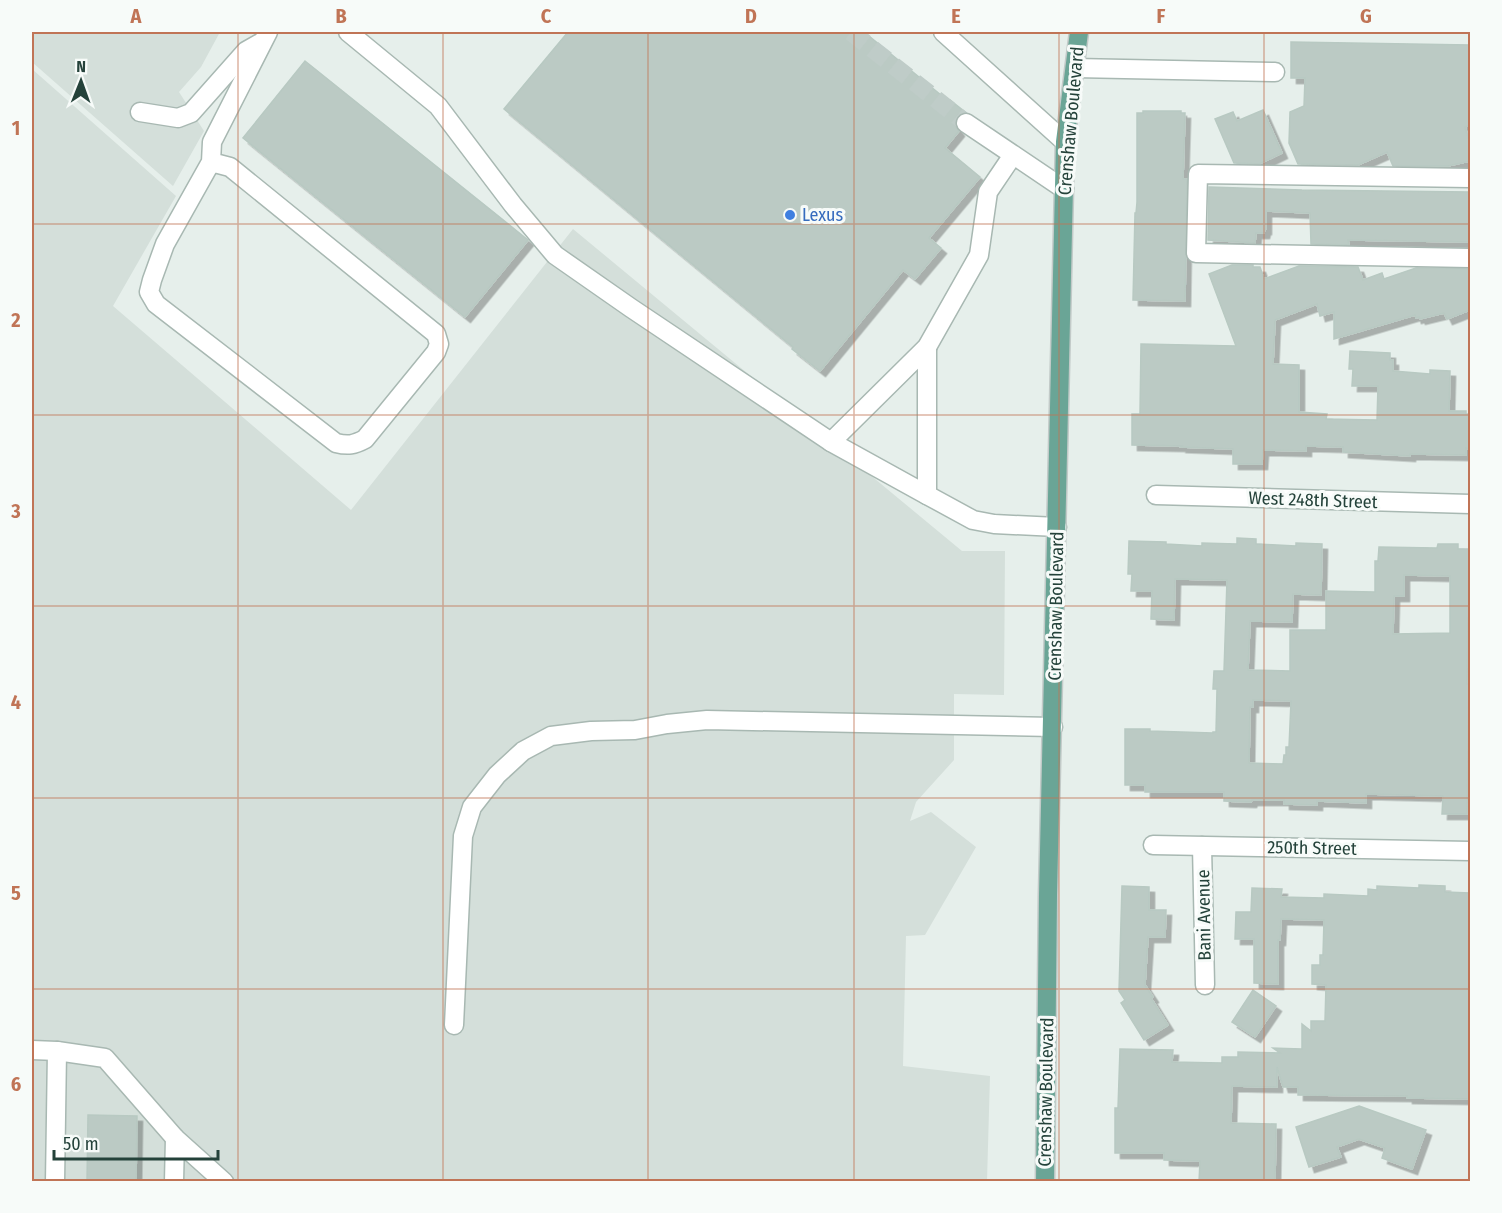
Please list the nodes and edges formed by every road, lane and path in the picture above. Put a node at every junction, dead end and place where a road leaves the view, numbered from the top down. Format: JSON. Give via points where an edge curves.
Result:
{"nodes":[{"id":1,"x":348,"y":32,"type":"edge"},
{"id":2,"x":943,"y":32,"type":"edge"},
{"id":3,"x":1079,"y":32,"type":"edge"},
{"id":4,"x":266,"y":37,"type":"edge"},
{"id":5,"x":1075,"y":68,"type":"junction"},
{"id":6,"x":1275,"y":72,"type":"dead end"},
{"id":7,"x":140,"y":112,"type":"dead end"},
{"id":8,"x":966,"y":123,"type":"tunnel mouth"},
{"id":9,"x":1065,"y":142,"type":"junction"},
{"id":10,"x":1013,"y":155,"type":"junction"},
{"id":11,"x":211,"y":162,"type":"junction"},
{"id":12,"x":1470,"y":178,"type":"edge"},
{"id":13,"x":1064,"y":189,"type":"junction"},
{"id":14,"x":1470,"y":258,"type":"edge"},
{"id":15,"x":927,"y":347,"type":"junction"},
{"id":16,"x":831,"y":442,"type":"junction"},
{"id":17,"x":927,"y":495,"type":"junction"},
{"id":18,"x":1156,"y":495,"type":"dead end"},
{"id":19,"x":1470,"y":504,"type":"edge"},
{"id":20,"x":1058,"y":527,"type":"junction"},
{"id":21,"x":1053,"y":727,"type":"junction"},
{"id":22,"x":1153,"y":844,"type":"dead end"},
{"id":23,"x":1202,"y":846,"type":"junction"},
{"id":24,"x":1470,"y":851,"type":"edge"},
{"id":25,"x":1205,"y":985,"type":"dead end"},
{"id":26,"x":454,"y":1025,"type":"dead end"},
{"id":27,"x":32,"y":1050,"type":"edge"},
{"id":28,"x":57,"y":1051,"type":"junction"},
{"id":29,"x":175,"y":1138,"type":"junction"},
{"id":30,"x":55,"y":1182,"type":"edge"},
{"id":31,"x":174,"y":1182,"type":"edge"},
{"id":32,"x":224,"y":1182,"type":"edge"},
{"id":33,"x":1045,"y":1182,"type":"edge"}],
"edges":[{"from":1,"to":16,"type":"street","via":[[438,106],[555,255]]},
{"from":2,"to":9,"type":"street"},
{"from":3,"to":5,"type":"main road","name":"Crenshaw Boulevard"},
{"from":4,"to":7,"type":"street","via":[[246,51],[191,113],[178,118]]},
{"from":4,"to":11,"type":"street","via":[[212,142]]},
{"from":5,"to":6,"type":"street"},
{"from":5,"to":9,"type":"main road","name":"Crenshaw Boulevard"},
{"from":8,"to":10,"type":"street"},
{"from":9,"to":13,"type":"main road","name":"Crenshaw Boulevard"},
{"from":10,"to":13,"type":"street"},
{"from":10,"to":15,"type":"street","via":[[988,192],[979,255]]},
{"from":11,"to":11,"type":"street","via":[[165,244],[149,292],[152,298],[336,443],[354,445],[365,439],[436,352],[436,334],[231,167]]},
{"from":12,"to":14,"type":"street","via":[[1198,174],[1196,253]]},
{"from":13,"to":20,"type":"main road","name":"Crenshaw Boulevard"},
{"from":15,"to":16,"type":"street"},
{"from":15,"to":17,"type":"street"},
{"from":16,"to":17,"type":"street"},
{"from":17,"to":20,"type":"street","via":[[973,520]]},
{"from":18,"to":19,"type":"street","name":"West 248th Street"},
{"from":20,"to":21,"type":"main road","name":"Crenshaw Boulevard"},
{"from":21,"to":26,"type":"street","via":[[707,720],[551,736],[523,751],[497,775],[472,807],[463,836]]},
{"from":21,"to":33,"type":"main road","name":"Crenshaw Boulevard"},
{"from":22,"to":23,"type":"street","name":"250th Street"},
{"from":23,"to":24,"type":"street","name":"250th Street"},
{"from":23,"to":25,"type":"street","name":"Bani Avenue"},
{"from":27,"to":28,"type":"street"},
{"from":28,"to":29,"type":"street","via":[[105,1058]]},
{"from":28,"to":30,"type":"street"},
{"from":29,"to":31,"type":"street"},
{"from":29,"to":32,"type":"street"}]}
